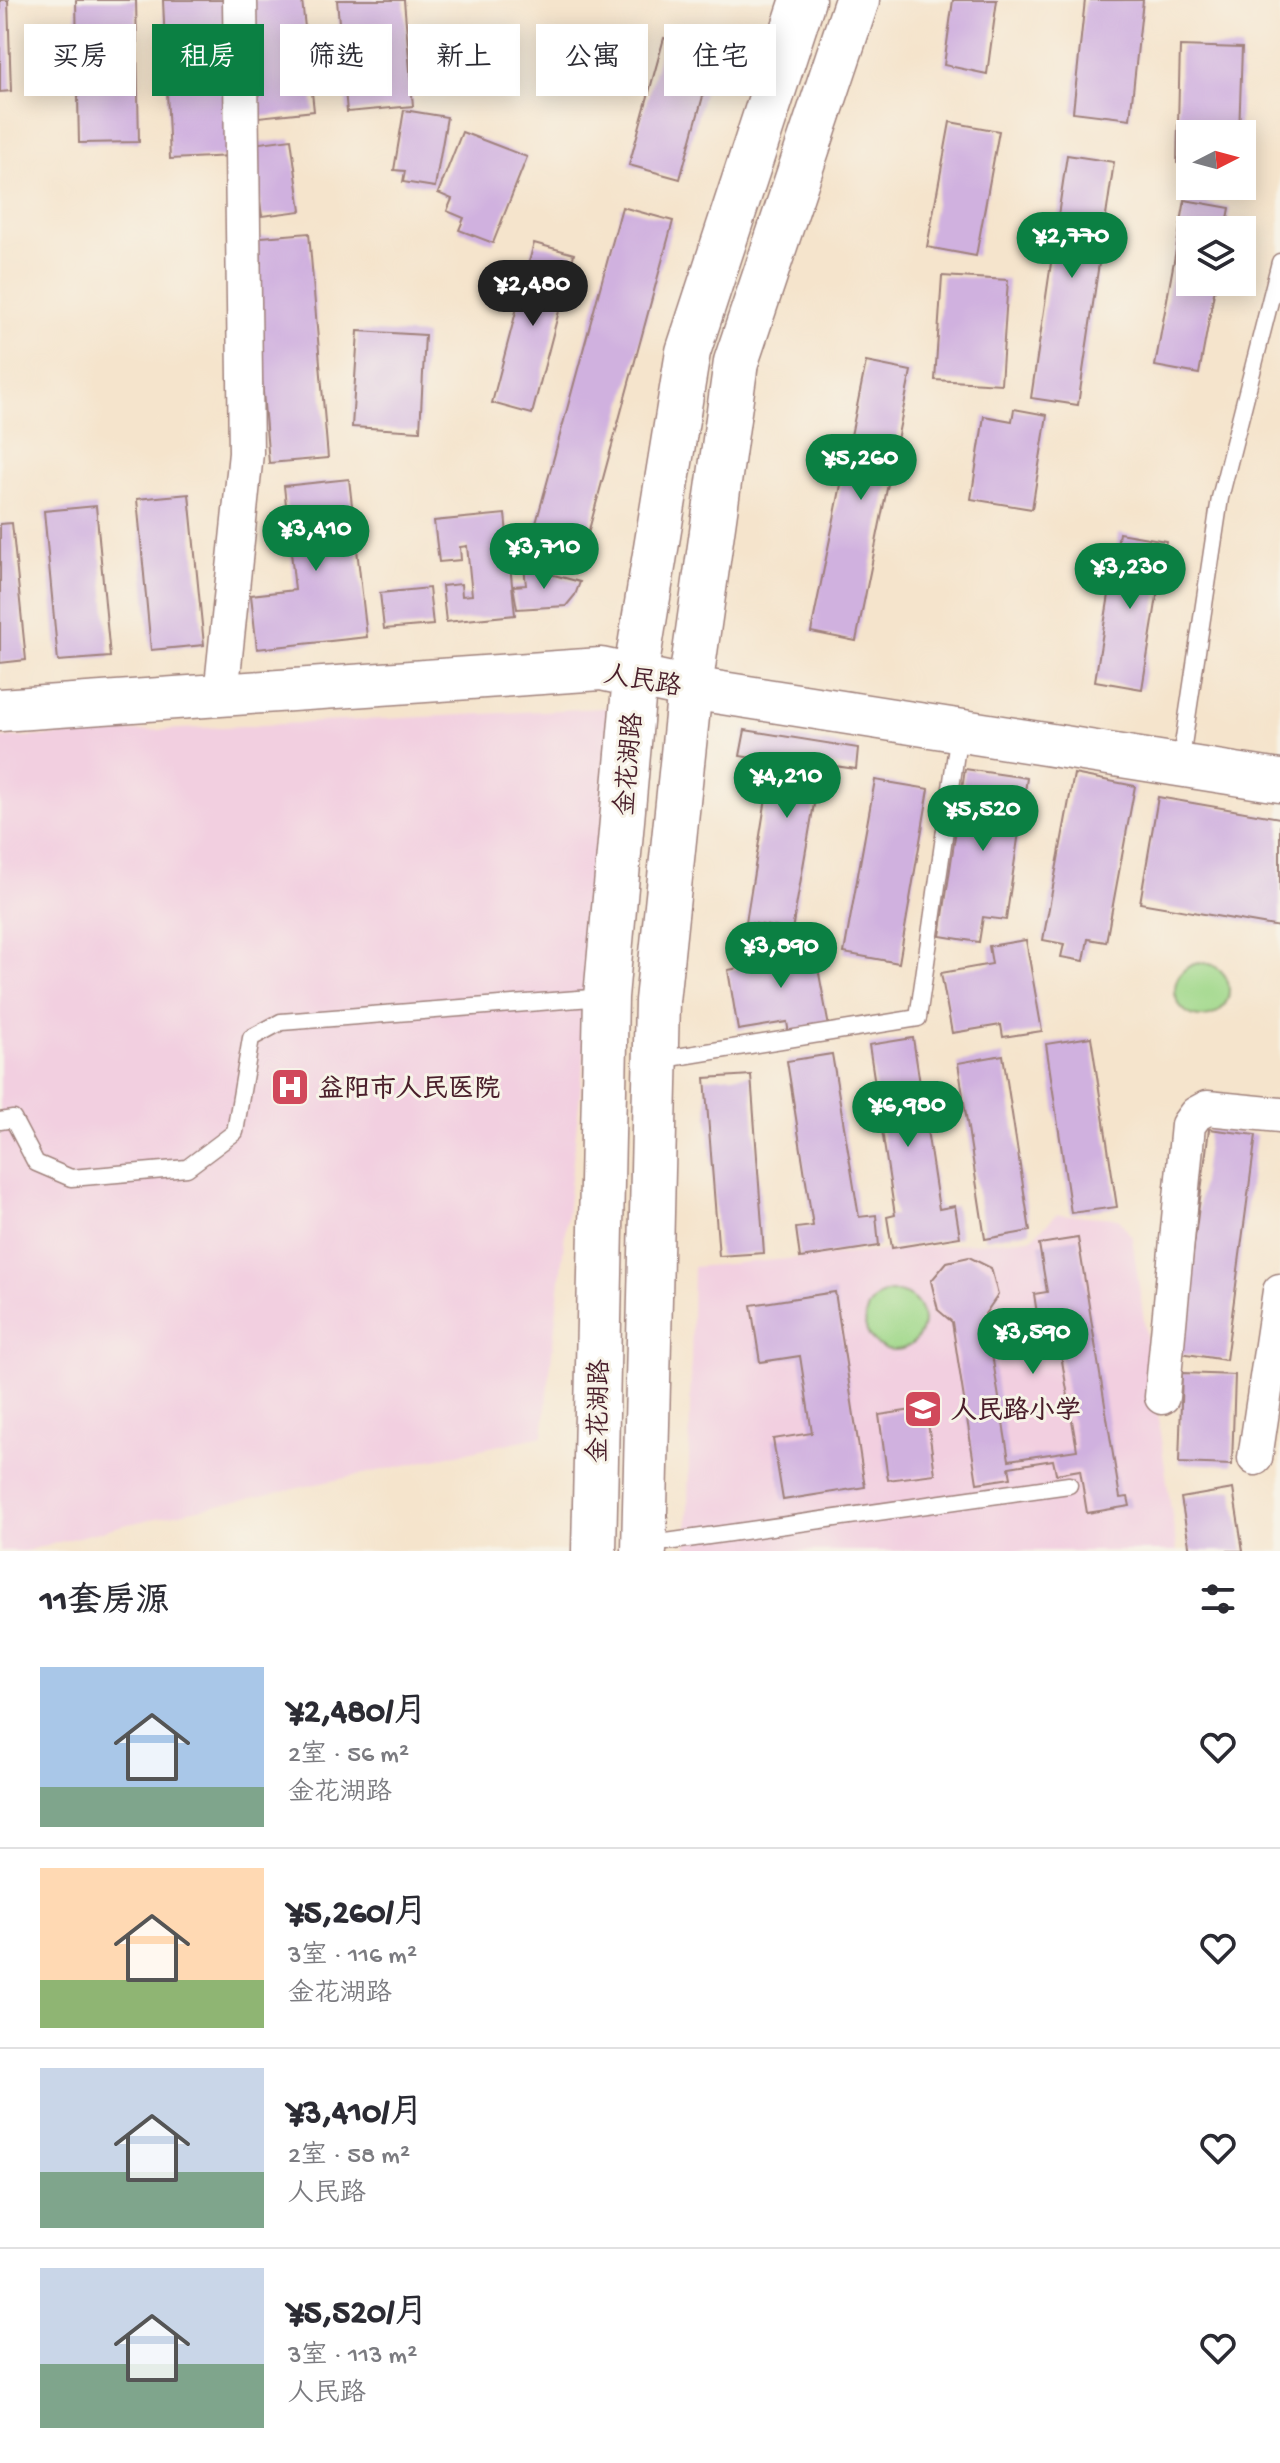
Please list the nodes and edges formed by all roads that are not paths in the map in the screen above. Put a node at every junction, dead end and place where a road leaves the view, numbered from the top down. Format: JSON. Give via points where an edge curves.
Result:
{"nodes":[{"id":1,"x":240,"y":0,"type":"edge"},
{"id":2,"x":803,"y":0,"type":"edge"},
{"id":3,"x":857,"y":0,"type":"edge"},
{"id":4,"x":1280,"y":262,"type":"edge"},
{"id":5,"x":635,"y":677,"type":"junction"},
{"id":6,"x":690,"y":688,"type":"junction"},
{"id":7,"x":221,"y":695,"type":"junction"},
{"id":8,"x":0,"y":710,"type":"edge"},
{"id":9,"x":959,"y":730,"type":"junction"},
{"id":10,"x":1180,"y":765,"type":"junction"},
{"id":11,"x":1280,"y":781,"type":"edge"},
{"id":12,"x":606,"y":997,"type":"junction"},
{"id":13,"x":655,"y":1060,"type":"junction"},
{"id":14,"x":1280,"y":1115,"type":"edge"},
{"id":15,"x":0,"y":1121,"type":"edge"},
{"id":16,"x":1280,"y":1291,"type":"edge"},
{"id":17,"x":1162,"y":1397,"type":"dead end"},
{"id":18,"x":1255,"y":1458,"type":"dead end"},
{"id":19,"x":1069,"y":1485,"type":"dead end"},
{"id":20,"x":644,"y":1548,"type":"edge"},
{"id":21,"x":594,"y":1551,"type":"edge"}],
"edges":[{"from":1,"to":7,"type":"street","via":[[246,453]]},
{"from":2,"to":5,"type":"main road","name":"金花湖路","via":[[688,352]]},
{"from":3,"to":6,"type":"main road","via":[[736,362]]},
{"from":4,"to":10,"type":"lane","via":[[1220,498]]},
{"from":5,"to":6,"type":"street","name":"人民路"},
{"from":5,"to":7,"type":"street","name":"人民路","via":[[601,669]]},
{"from":5,"to":12,"type":"main road","name":"金花湖路"},
{"from":6,"to":9,"type":"street","name":"人民路"},
{"from":6,"to":13,"type":"main road"},
{"from":7,"to":8,"type":"street","name":"人民路"},
{"from":9,"to":10,"type":"street","name":"人民路"},
{"from":9,"to":13,"type":"lane","via":[[918,1018]]},
{"from":10,"to":11,"type":"street","name":"人民路"},
{"from":12,"to":15,"type":"lane","via":[[281,1022],[251,1038],[235,1132],[187,1168],[71,1178],[36,1163],[13,1119]]},
{"from":12,"to":21,"type":"main road","name":"金花湖路"},
{"from":13,"to":20,"type":"main road"},
{"from":14,"to":17,"type":"street","via":[[1207,1108],[1188,1125]]},
{"from":16,"to":18,"type":"street"},
{"from":19,"to":20,"type":"lane"}]}
